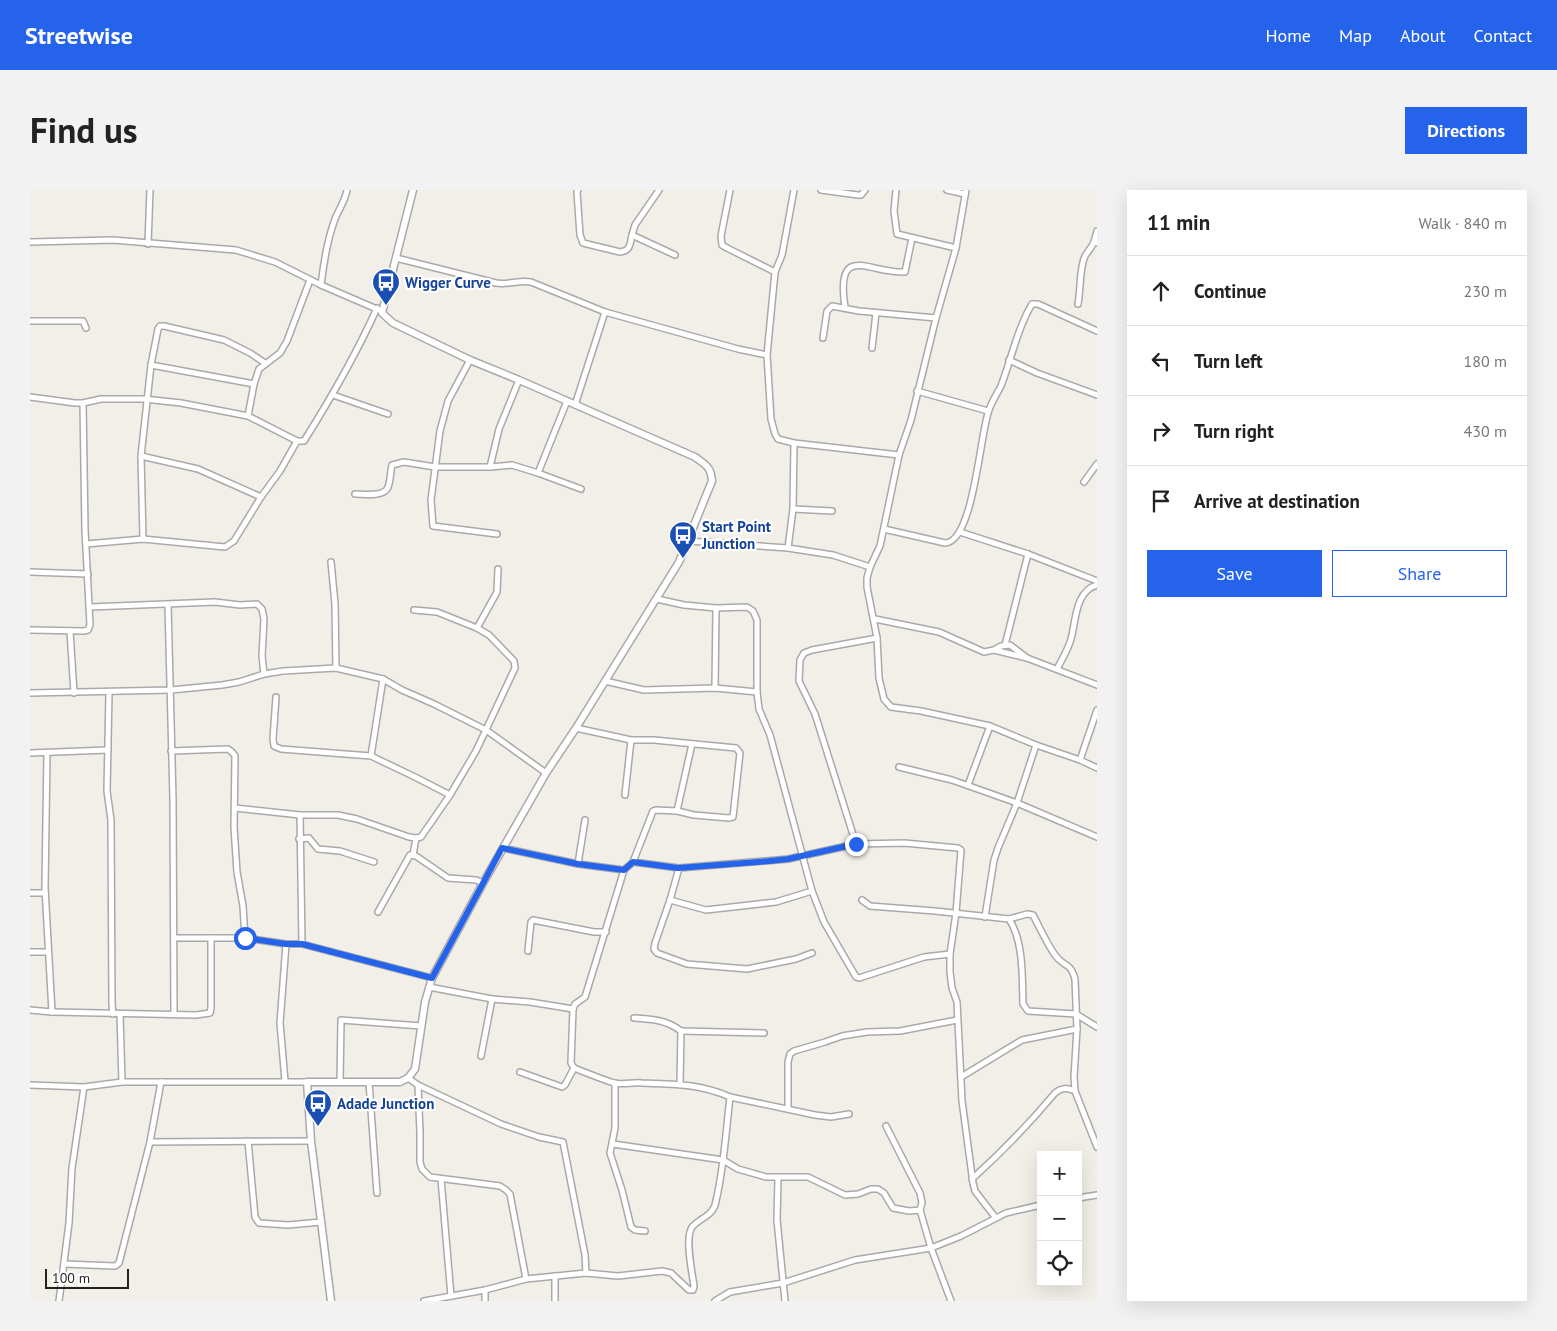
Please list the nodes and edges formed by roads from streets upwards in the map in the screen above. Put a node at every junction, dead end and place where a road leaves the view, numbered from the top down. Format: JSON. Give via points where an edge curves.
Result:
{"nodes":[{"id":1,"x":150,"y":190,"type":"edge"},
{"id":2,"x":347,"y":190,"type":"edge"},
{"id":3,"x":413,"y":190,"type":"edge"},
{"id":4,"x":659,"y":190,"type":"edge"},
{"id":5,"x":730,"y":190,"type":"edge"},
{"id":6,"x":794,"y":190,"type":"edge"},
{"id":7,"x":821,"y":190,"type":"edge"},
{"id":8,"x":865,"y":190,"type":"edge"},
{"id":9,"x":896,"y":190,"type":"edge"},
{"id":10,"x":947,"y":190,"type":"edge"},
{"id":11,"x":576,"y":191,"type":"edge"},
{"id":12,"x":966,"y":192,"type":"edge"},
{"id":13,"x":1097,"y":232,"type":"edge"},
{"id":14,"x":632,"y":236,"type":"junction"},
{"id":15,"x":912,"y":238,"type":"junction"},
{"id":16,"x":30,"y":242,"type":"edge"},
{"id":17,"x":1096,"y":242,"type":"edge"},
{"id":18,"x":148,"y":244,"type":"junction"},
{"id":19,"x":956,"y":248,"type":"junction"},
{"id":20,"x":675,"y":255,"type":"dead end"},
{"id":21,"x":396,"y":258,"type":"junction"},
{"id":22,"x":775,"y":272,"type":"junction"},
{"id":23,"x":310,"y":280,"type":"junction"},
{"id":24,"x":321,"y":285,"type":"junction"},
{"id":25,"x":1078,"y":304,"type":"dead end"},
{"id":26,"x":846,"y":307,"type":"junction"},
{"id":27,"x":377,"y":308,"type":"junction"},
{"id":28,"x":605,"y":312,"type":"junction"},
{"id":29,"x":876,"y":313,"type":"junction"},
{"id":30,"x":382,"y":314,"type":"junction"},
{"id":31,"x":936,"y":318,"type":"junction"},
{"id":32,"x":30,"y":321,"type":"edge"},
{"id":33,"x":86,"y":328,"type":"dead end"},
{"id":34,"x":1097,"y":331,"type":"edge"},
{"id":35,"x":823,"y":338,"type":"dead end"},
{"id":36,"x":872,"y":348,"type":"dead end"},
{"id":37,"x":766,"y":355,"type":"junction"},
{"id":38,"x":470,"y":360,"type":"junction"},
{"id":39,"x":1008,"y":360,"type":"junction"},
{"id":40,"x":265,"y":363,"type":"junction"},
{"id":41,"x":151,"y":365,"type":"junction"},
{"id":42,"x":519,"y":380,"type":"junction"},
{"id":43,"x":254,"y":384,"type":"junction"},
{"id":44,"x":916,"y":391,"type":"junction"},
{"id":45,"x":1097,"y":394,"type":"edge"},
{"id":46,"x":333,"y":395,"type":"junction"},
{"id":47,"x":30,"y":397,"type":"edge"},
{"id":48,"x":148,"y":399,"type":"junction"},
{"id":49,"x":567,"y":401,"type":"junction"},
{"id":50,"x":83,"y":403,"type":"junction"},
{"id":51,"x":575,"y":405,"type":"junction"},
{"id":52,"x":988,"y":411,"type":"junction"},
{"id":53,"x":388,"y":414,"type":"dead end"},
{"id":54,"x":248,"y":416,"type":"junction"},
{"id":55,"x":297,"y":441,"type":"junction"},
{"id":56,"x":794,"y":443,"type":"junction"},
{"id":57,"x":899,"y":455,"type":"junction"},
{"id":58,"x":141,"y":456,"type":"junction"},
{"id":59,"x":1097,"y":464,"type":"edge"},
{"id":60,"x":435,"y":467,"type":"junction"},
{"id":61,"x":490,"y":467,"type":"junction"},
{"id":62,"x":538,"y":473,"type":"junction"},
{"id":63,"x":1084,"y":482,"type":"dead end"},
{"id":64,"x":581,"y":489,"type":"dead end"},
{"id":65,"x":355,"y":494,"type":"dead end"},
{"id":66,"x":261,"y":497,"type":"junction"},
{"id":67,"x":793,"y":508,"type":"junction"},
{"id":68,"x":832,"y":511,"type":"dead end"},
{"id":69,"x":884,"y":529,"type":"junction"},
{"id":70,"x":960,"y":532,"type":"junction"},
{"id":71,"x":497,"y":534,"type":"dead end"},
{"id":72,"x":143,"y":538,"type":"junction"},
{"id":73,"x":688,"y":541,"type":"junction"},
{"id":74,"x":86,"y":544,"type":"junction"},
{"id":75,"x":788,"y":548,"type":"junction"},
{"id":76,"x":1028,"y":554,"type":"junction"},
{"id":77,"x":331,"y":562,"type":"dead end"},
{"id":78,"x":870,"y":567,"type":"junction"},
{"id":79,"x":498,"y":569,"type":"dead end"},
{"id":80,"x":30,"y":572,"type":"edge"},
{"id":81,"x":88,"y":574,"type":"junction"},
{"id":82,"x":1097,"y":583,"type":"edge"},
{"id":83,"x":657,"y":599,"type":"junction"},
{"id":84,"x":168,"y":605,"type":"junction"},
{"id":85,"x":90,"y":607,"type":"junction"},
{"id":86,"x":716,"y":608,"type":"junction"},
{"id":87,"x":414,"y":610,"type":"dead end"},
{"id":88,"x":875,"y":619,"type":"junction"},
{"id":89,"x":477,"y":628,"type":"junction"},
{"id":90,"x":30,"y":630,"type":"edge"},
{"id":91,"x":70,"y":631,"type":"junction"},
{"id":92,"x":877,"y":638,"type":"junction"},
{"id":93,"x":1005,"y":645,"type":"junction"},
{"id":94,"x":994,"y":650,"type":"junction"},
{"id":95,"x":1027,"y":658,"type":"junction"},
{"id":96,"x":336,"y":668,"type":"junction"},
{"id":97,"x":1057,"y":669,"type":"junction"},
{"id":98,"x":264,"y":674,"type":"junction"},
{"id":99,"x":383,"y":679,"type":"junction"},
{"id":100,"x":605,"y":681,"type":"junction"},
{"id":101,"x":1097,"y":685,"type":"edge"},
{"id":102,"x":715,"y":688,"type":"junction"},
{"id":103,"x":171,"y":690,"type":"junction"},
{"id":104,"x":109,"y":692,"type":"junction"},
{"id":105,"x":757,"y":692,"type":"junction"},
{"id":106,"x":30,"y":693,"type":"edge"},
{"id":107,"x":74,"y":693,"type":"junction"},
{"id":108,"x":276,"y":697,"type":"dead end"},
{"id":109,"x":1097,"y":710,"type":"edge"},
{"id":110,"x":990,"y":726,"type":"junction"},
{"id":111,"x":576,"y":728,"type":"junction"},
{"id":112,"x":486,"y":730,"type":"junction"},
{"id":113,"x":631,"y":740,"type":"junction"},
{"id":114,"x":692,"y":744,"type":"junction"},
{"id":115,"x":1036,"y":745,"type":"junction"},
{"id":116,"x":108,"y":750,"type":"junction"},
{"id":117,"x":171,"y":751,"type":"junction"},
{"id":118,"x":30,"y":753,"type":"edge"},
{"id":119,"x":47,"y":753,"type":"junction"},
{"id":120,"x":371,"y":756,"type":"junction"},
{"id":121,"x":1080,"y":760,"type":"junction"},
{"id":122,"x":899,"y":767,"type":"dead end"},
{"id":123,"x":1097,"y":768,"type":"edge"},
{"id":124,"x":546,"y":773,"type":"junction"},
{"id":125,"x":968,"y":785,"type":"junction"},
{"id":126,"x":450,"y":795,"type":"junction"},
{"id":127,"x":625,"y":795,"type":"dead end"},
{"id":128,"x":1017,"y":803,"type":"junction"},
{"id":129,"x":234,"y":808,"type":"junction"},
{"id":130,"x":677,"y":811,"type":"junction"},
{"id":131,"x":300,"y":815,"type":"junction"},
{"id":132,"x":585,"y":820,"type":"dead end"},
{"id":133,"x":1097,"y":837,"type":"edge"},
{"id":134,"x":416,"y":838,"type":"junction"},
{"id":135,"x":299,"y":839,"type":"junction"},
{"id":136,"x":856,"y":844,"type":"junction"},
{"id":137,"x":502,"y":848,"type":"junction"},
{"id":138,"x":413,"y":855,"type":"junction"},
{"id":139,"x":802,"y":856,"type":"junction"},
{"id":140,"x":374,"y":862,"type":"dead end"},
{"id":141,"x":633,"y":862,"type":"junction"},
{"id":142,"x":578,"y":864,"type":"junction"},
{"id":143,"x":678,"y":868,"type":"junction"},
{"id":144,"x":624,"y":870,"type":"junction"},
{"id":145,"x":483,"y":882,"type":"junction"},
{"id":146,"x":812,"y":891,"type":"junction"},
{"id":147,"x":30,"y":893,"type":"edge"},
{"id":148,"x":45,"y":894,"type":"junction"},
{"id":149,"x":670,"y":900,"type":"junction"},
{"id":150,"x":862,"y":900,"type":"dead end"},
{"id":151,"x":378,"y":912,"type":"dead end"},
{"id":152,"x":956,"y":913,"type":"junction"},
{"id":153,"x":985,"y":917,"type":"junction"},
{"id":154,"x":1009,"y":919,"type":"junction"},
{"id":155,"x":606,"y":932,"type":"junction"},
{"id":156,"x":174,"y":938,"type":"junction"},
{"id":157,"x":211,"y":938,"type":"junction"},
{"id":158,"x":245,"y":938,"type":"junction"},
{"id":159,"x":286,"y":944,"type":"junction"},
{"id":160,"x":302,"y":944,"type":"junction"},
{"id":161,"x":528,"y":951,"type":"dead end"},
{"id":162,"x":30,"y":952,"type":"edge"},
{"id":163,"x":48,"y":952,"type":"junction"},
{"id":164,"x":812,"y":953,"type":"dead end"},
{"id":165,"x":950,"y":954,"type":"junction"},
{"id":166,"x":432,"y":978,"type":"junction"},
{"id":167,"x":429,"y":987,"type":"junction"},
{"id":168,"x":492,"y":1000,"type":"junction"},
{"id":169,"x":573,"y":1009,"type":"junction"},
{"id":170,"x":30,"y":1010,"type":"edge"},
{"id":171,"x":52,"y":1012,"type":"junction"},
{"id":172,"x":113,"y":1014,"type":"junction"},
{"id":173,"x":120,"y":1014,"type":"junction"},
{"id":174,"x":174,"y":1014,"type":"junction"},
{"id":175,"x":1076,"y":1014,"type":"junction"},
{"id":176,"x":634,"y":1018,"type":"dead end"},
{"id":177,"x":957,"y":1020,"type":"junction"},
{"id":178,"x":421,"y":1026,"type":"junction"},
{"id":179,"x":1097,"y":1027,"type":"edge"},
{"id":180,"x":1077,"y":1029,"type":"junction"},
{"id":181,"x":681,"y":1031,"type":"junction"},
{"id":182,"x":764,"y":1033,"type":"dead end"},
{"id":183,"x":480,"y":1056,"type":"dead end"},
{"id":184,"x":574,"y":1068,"type":"junction"},
{"id":185,"x":520,"y":1072,"type":"dead end"},
{"id":186,"x":961,"y":1077,"type":"junction"},
{"id":187,"x":408,"y":1078,"type":"junction"},
{"id":188,"x":285,"y":1081,"type":"junction"},
{"id":189,"x":122,"y":1082,"type":"junction"},
{"id":190,"x":161,"y":1082,"type":"junction"},
{"id":191,"x":307,"y":1082,"type":"junction"},
{"id":192,"x":340,"y":1082,"type":"junction"},
{"id":193,"x":369,"y":1082,"type":"junction"},
{"id":194,"x":615,"y":1083,"type":"junction"},
{"id":195,"x":680,"y":1083,"type":"junction"},
{"id":196,"x":30,"y":1085,"type":"edge"},
{"id":197,"x":418,"y":1085,"type":"junction"},
{"id":198,"x":84,"y":1088,"type":"junction"},
{"id":199,"x":1075,"y":1091,"type":"junction"},
{"id":200,"x":730,"y":1097,"type":"junction"},
{"id":201,"x":788,"y":1108,"type":"junction"},
{"id":202,"x":849,"y":1114,"type":"dead end"},
{"id":203,"x":886,"y":1126,"type":"dead end"},
{"id":204,"x":311,"y":1141,"type":"junction"},
{"id":205,"x":150,"y":1142,"type":"junction"},
{"id":206,"x":248,"y":1142,"type":"junction"},
{"id":207,"x":613,"y":1144,"type":"junction"},
{"id":208,"x":1097,"y":1147,"type":"edge"},
{"id":209,"x":723,"y":1160,"type":"junction"},
{"id":210,"x":778,"y":1178,"type":"junction"},
{"id":211,"x":441,"y":1179,"type":"junction"},
{"id":212,"x":972,"y":1179,"type":"junction"},
{"id":213,"x":377,"y":1193,"type":"dead end"},
{"id":214,"x":1097,"y":1195,"type":"edge"},
{"id":215,"x":1082,"y":1197,"type":"edge"},
{"id":216,"x":1037,"y":1206,"type":"edge"},
{"id":217,"x":920,"y":1210,"type":"junction"},
{"id":218,"x":995,"y":1217,"type":"junction"},
{"id":219,"x":320,"y":1222,"type":"junction"},
{"id":220,"x":645,"y":1231,"type":"dead end"},
{"id":221,"x":931,"y":1248,"type":"junction"},
{"id":222,"x":64,"y":1264,"type":"junction"},
{"id":223,"x":586,"y":1273,"type":"junction"},
{"id":224,"x":555,"y":1276,"type":"junction"},
{"id":225,"x":526,"y":1279,"type":"junction"},
{"id":226,"x":783,"y":1283,"type":"junction"},
{"id":227,"x":485,"y":1290,"type":"junction"},
{"id":228,"x":451,"y":1296,"type":"junction"},
{"id":229,"x":59,"y":1301,"type":"edge"},
{"id":230,"x":331,"y":1301,"type":"edge"},
{"id":231,"x":424,"y":1301,"type":"edge"},
{"id":232,"x":485,"y":1301,"type":"edge"},
{"id":233,"x":556,"y":1301,"type":"edge"},
{"id":234,"x":715,"y":1301,"type":"edge"},
{"id":235,"x":785,"y":1301,"type":"edge"},
{"id":236,"x":951,"y":1301,"type":"edge"}],
"edges":[{"from":1,"to":18,"type":"street"},
{"from":2,"to":24,"type":"street","via":[[325,251]]},
{"from":3,"to":21,"type":"street"},
{"from":4,"to":14,"type":"street","via":[[635,225]]},
{"from":5,"to":22,"type":"street","via":[[722,244]]},
{"from":6,"to":22,"type":"street","via":[[782,255]]},
{"from":7,"to":8,"type":"street","via":[[858,195]]},
{"from":9,"to":15,"type":"street","via":[[895,230],[897,234]]},
{"from":10,"to":12,"type":"street"},
{"from":11,"to":14,"type":"street","via":[[583,243],[626,252]]},
{"from":12,"to":19,"type":"street"},
{"from":13,"to":17,"type":"street"},
{"from":14,"to":20,"type":"street"},
{"from":15,"to":19,"type":"street"},
{"from":15,"to":26,"type":"street","via":[[905,272],[867,265],[848,270],[843,280]]},
{"from":16,"to":18,"type":"street","via":[[113,240]]},
{"from":17,"to":25,"type":"street","via":[[1083,263]]},
{"from":18,"to":23,"type":"street","via":[[236,250],[275,262]]},
{"from":19,"to":31,"type":"street"},
{"from":21,"to":28,"type":"street","via":[[496,283],[531,282]]},
{"from":21,"to":30,"type":"street"},
{"from":22,"to":37,"type":"street"},
{"from":23,"to":24,"type":"street"},
{"from":23,"to":40,"type":"street","via":[[287,341],[280,353]]},
{"from":24,"to":27,"type":"street"},
{"from":26,"to":29,"type":"street"},
{"from":26,"to":35,"type":"street","via":[[828,309]]},
{"from":27,"to":30,"type":"street"},
{"from":27,"to":46,"type":"street"},
{"from":28,"to":37,"type":"street"},
{"from":28,"to":51,"type":"street"},
{"from":29,"to":31,"type":"street"},
{"from":29,"to":36,"type":"street"},
{"from":30,"to":38,"type":"street","via":[[393,323]]},
{"from":31,"to":44,"type":"street"},
{"from":32,"to":33,"type":"street","via":[[83,321]]},
{"from":34,"to":39,"type":"street","via":[[1032,304]]},
{"from":37,"to":56,"type":"street","via":[[775,434],[778,439]]},
{"from":38,"to":42,"type":"street"},
{"from":38,"to":60,"type":"street","via":[[448,401]]},
{"from":39,"to":45,"type":"street"},
{"from":39,"to":52,"type":"street"},
{"from":40,"to":41,"type":"street","via":[[224,340],[160,326]]},
{"from":40,"to":43,"type":"street","via":[[259,368]]},
{"from":41,"to":43,"type":"street"},
{"from":41,"to":48,"type":"street"},
{"from":42,"to":49,"type":"street"},
{"from":42,"to":61,"type":"street","via":[[499,430]]},
{"from":43,"to":54,"type":"street"},
{"from":44,"to":52,"type":"street"},
{"from":44,"to":57,"type":"street","via":[[911,420]]},
{"from":46,"to":53,"type":"street"},
{"from":46,"to":55,"type":"street","via":[[304,440]]},
{"from":47,"to":50,"type":"street"},
{"from":48,"to":50,"type":"street","via":[[101,399]]},
{"from":48,"to":54,"type":"street"},
{"from":48,"to":58,"type":"street"},
{"from":49,"to":51,"type":"street"},
{"from":49,"to":62,"type":"street"},
{"from":50,"to":74,"type":"street"},
{"from":51,"to":73,"type":"street","via":[[680,450],[707,466],[712,481]]},
{"from":52,"to":70,"type":"street","via":[[970,503]]},
{"from":54,"to":55,"type":"street"},
{"from":55,"to":66,"type":"street"},
{"from":56,"to":57,"type":"street"},
{"from":56,"to":67,"type":"street"},
{"from":57,"to":69,"type":"street"},
{"from":58,"to":66,"type":"street","via":[[198,469]]},
{"from":58,"to":72,"type":"street"},
{"from":59,"to":63,"type":"street"},
{"from":60,"to":61,"type":"street"},
{"from":60,"to":65,"type":"street","via":[[398,462],[392,465],[388,488],[384,492]]},
{"from":60,"to":71,"type":"street","via":[[431,500],[433,526]]},
{"from":61,"to":62,"type":"street","via":[[507,465]]},
{"from":62,"to":64,"type":"street"},
{"from":66,"to":72,"type":"street","via":[[234,541],[225,547]]},
{"from":67,"to":68,"type":"street"},
{"from":67,"to":75,"type":"street"},
{"from":69,"to":70,"type":"street","via":[[945,543],[951,542]]},
{"from":69,"to":78,"type":"street"},
{"from":70,"to":76,"type":"street"},
{"from":72,"to":74,"type":"street"},
{"from":73,"to":75,"type":"street"},
{"from":73,"to":83,"type":"street"},
{"from":74,"to":81,"type":"street"},
{"from":75,"to":78,"type":"street","via":[[833,555]]},
{"from":76,"to":82,"type":"street"},
{"from":76,"to":93,"type":"street"},
{"from":77,"to":96,"type":"street"},
{"from":78,"to":88,"type":"street","via":[[867,588]]},
{"from":79,"to":89,"type":"street","via":[[497,592]]},
{"from":80,"to":81,"type":"street"},
{"from":81,"to":85,"type":"street"},
{"from":82,"to":97,"type":"street","via":[[1088,588],[1082,598],[1071,639]]},
{"from":83,"to":86,"type":"street","via":[[684,606]]},
{"from":83,"to":100,"type":"street"},
{"from":84,"to":85,"type":"street"},
{"from":84,"to":98,"type":"street","via":[[257,604],[264,619]]},
{"from":84,"to":103,"type":"street"},
{"from":85,"to":91,"type":"street","via":[[88,630]]},
{"from":86,"to":102,"type":"street"},
{"from":86,"to":105,"type":"street","via":[[747,607],[753,611],[757,620]]},
{"from":87,"to":89,"type":"street","via":[[437,612]]},
{"from":88,"to":92,"type":"street"},
{"from":88,"to":94,"type":"street","via":[[939,632],[980,651]]},
{"from":89,"to":112,"type":"street","via":[[514,660],[515,668]]},
{"from":90,"to":91,"type":"street"},
{"from":91,"to":107,"type":"street"},
{"from":92,"to":110,"type":"street","via":[[879,678],[884,699],[891,707]]},
{"from":92,"to":136,"type":"street","via":[[804,652],[800,660],[800,681],[815,714]]},
{"from":93,"to":94,"type":"street"},
{"from":93,"to":95,"type":"street"},
{"from":94,"to":95,"type":"street"},
{"from":95,"to":97,"type":"street"},
{"from":96,"to":98,"type":"street"},
{"from":96,"to":99,"type":"street"},
{"from":97,"to":101,"type":"street"},
{"from":98,"to":103,"type":"street","via":[[222,685]]},
{"from":99,"to":112,"type":"street"},
{"from":99,"to":120,"type":"street"},
{"from":100,"to":102,"type":"street","via":[[644,690]]},
{"from":100,"to":111,"type":"street"},
{"from":102,"to":105,"type":"street"},
{"from":103,"to":104,"type":"street"},
{"from":103,"to":117,"type":"street"},
{"from":104,"to":107,"type":"street"},
{"from":104,"to":116,"type":"street"},
{"from":105,"to":139,"type":"street","via":[[759,709],[770,735]]},
{"from":106,"to":107,"type":"street"},
{"from":108,"to":120,"type":"street","via":[[274,746]]},
{"from":109,"to":121,"type":"street"},
{"from":110,"to":115,"type":"street"},
{"from":110,"to":125,"type":"street"},
{"from":111,"to":113,"type":"street"},
{"from":111,"to":124,"type":"street"},
{"from":112,"to":124,"type":"street"},
{"from":112,"to":126,"type":"street"},
{"from":113,"to":114,"type":"street"},
{"from":113,"to":127,"type":"street"},
{"from":114,"to":130,"type":"street"},
{"from":114,"to":130,"type":"street","via":[[739,750],[734,813],[729,818]]},
{"from":115,"to":121,"type":"street"},
{"from":115,"to":128,"type":"street"},
{"from":116,"to":119,"type":"street"},
{"from":116,"to":172,"type":"street"},
{"from":117,"to":129,"type":"street","via":[[228,749],[232,752],[235,756]]},
{"from":117,"to":156,"type":"street"},
{"from":118,"to":119,"type":"street"},
{"from":119,"to":148,"type":"street"},
{"from":120,"to":126,"type":"street"},
{"from":121,"to":123,"type":"street"},
{"from":122,"to":125,"type":"street"},
{"from":124,"to":137,"type":"street"},
{"from":125,"to":128,"type":"street"},
{"from":126,"to":134,"type":"street","via":[[421,837]]},
{"from":128,"to":133,"type":"street"},
{"from":128,"to":153,"type":"street","via":[[994,860]]},
{"from":129,"to":131,"type":"street"},
{"from":129,"to":158,"type":"street","via":[[236,872]]},
{"from":130,"to":141,"type":"street","via":[[653,811]]},
{"from":131,"to":134,"type":"street","via":[[338,815]]},
{"from":131,"to":135,"type":"street"},
{"from":132,"to":142,"type":"street"},
{"from":134,"to":138,"type":"street"},
{"from":135,"to":140,"type":"street","via":[[309,838],[322,851],[340,851]]},
{"from":135,"to":160,"type":"street"},
{"from":136,"to":139,"type":"street"},
{"from":136,"to":152,"type":"street","via":[[904,843],[961,850]]},
{"from":137,"to":142,"type":"street"},
{"from":137,"to":145,"type":"street"},
{"from":138,"to":145,"type":"street","via":[[448,878]]},
{"from":138,"to":151,"type":"street","via":[[410,855]]},
{"from":139,"to":143,"type":"street"},
{"from":139,"to":146,"type":"street"},
{"from":141,"to":143,"type":"street"},
{"from":141,"to":144,"type":"street"},
{"from":142,"to":144,"type":"street"},
{"from":143,"to":149,"type":"street"},
{"from":144,"to":155,"type":"street"},
{"from":145,"to":166,"type":"street"},
{"from":146,"to":149,"type":"street","via":[[776,902],[706,910]]},
{"from":146,"to":165,"type":"street","via":[[824,922],[856,978],[924,957]]},
{"from":147,"to":148,"type":"street"},
{"from":148,"to":163,"type":"street"},
{"from":149,"to":164,"type":"street","via":[[655,943],[657,953],[687,964],[748,969]]},
{"from":150,"to":152,"type":"street","via":[[870,906]]},
{"from":152,"to":153,"type":"street"},
{"from":152,"to":165,"type":"street"},
{"from":153,"to":154,"type":"street"},
{"from":154,"to":175,"type":"street","via":[[1033,915],[1055,955],[1070,967],[1075,980]]},
{"from":154,"to":175,"type":"street","via":[[1020,956],[1025,1008],[1028,1011]]},
{"from":155,"to":161,"type":"street","via":[[533,920]]},
{"from":155,"to":169,"type":"street","via":[[585,997]]},
{"from":156,"to":157,"type":"street"},
{"from":156,"to":174,"type":"street"},
{"from":157,"to":158,"type":"street"},
{"from":157,"to":174,"type":"street","via":[[210,1013]]},
{"from":158,"to":159,"type":"street"},
{"from":159,"to":160,"type":"street"},
{"from":159,"to":188,"type":"street","via":[[280,1023]]},
{"from":160,"to":166,"type":"street"},
{"from":162,"to":163,"type":"street"},
{"from":163,"to":171,"type":"street"},
{"from":165,"to":177,"type":"street","via":[[950,980],[957,1002]]},
{"from":166,"to":167,"type":"street"},
{"from":167,"to":168,"type":"street"},
{"from":167,"to":178,"type":"street"},
{"from":168,"to":169,"type":"street"},
{"from":168,"to":183,"type":"street"},
{"from":169,"to":184,"type":"street","via":[[571,1063]]},
{"from":170,"to":171,"type":"street"},
{"from":171,"to":172,"type":"street"},
{"from":172,"to":173,"type":"street"},
{"from":173,"to":174,"type":"street"},
{"from":173,"to":189,"type":"street"},
{"from":175,"to":179,"type":"street"},
{"from":175,"to":180,"type":"street"},
{"from":176,"to":181,"type":"street","via":[[672,1024]]},
{"from":177,"to":186,"type":"street"},
{"from":177,"to":201,"type":"street","via":[[900,1031],[842,1036],[794,1051],[788,1062]]},
{"from":178,"to":187,"type":"street","via":[[415,1070]]},
{"from":178,"to":192,"type":"street","via":[[340,1020]]},
{"from":180,"to":186,"type":"street","via":[[1022,1040]]},
{"from":180,"to":199,"type":"street"},
{"from":181,"to":182,"type":"street"},
{"from":181,"to":195,"type":"street"},
{"from":184,"to":185,"type":"street","via":[[562,1087]]},
{"from":184,"to":194,"type":"street"},
{"from":186,"to":212,"type":"street"},
{"from":187,"to":193,"type":"street","via":[[400,1082]]},
{"from":187,"to":197,"type":"street"},
{"from":188,"to":190,"type":"street"},
{"from":188,"to":191,"type":"street"},
{"from":189,"to":190,"type":"street"},
{"from":189,"to":198,"type":"street"},
{"from":190,"to":205,"type":"street"},
{"from":191,"to":192,"type":"street"},
{"from":191,"to":204,"type":"street"},
{"from":192,"to":193,"type":"street"},
{"from":193,"to":213,"type":"street"},
{"from":194,"to":195,"type":"street"},
{"from":194,"to":207,"type":"street"},
{"from":195,"to":200,"type":"street"},
{"from":196,"to":198,"type":"street"},
{"from":197,"to":211,"type":"street","via":[[420,1162],[430,1176]]},
{"from":197,"to":223,"type":"street","via":[[501,1124],[563,1142]]},
{"from":198,"to":222,"type":"street","via":[[72,1168]]},
{"from":199,"to":208,"type":"street"},
{"from":199,"to":212,"type":"street","via":[[1065,1087],[1055,1093],[1015,1139]]},
{"from":200,"to":201,"type":"street"},
{"from":200,"to":209,"type":"street"},
{"from":201,"to":202,"type":"street","via":[[831,1117]]},
{"from":203,"to":217,"type":"street","via":[[920,1193]]},
{"from":204,"to":206,"type":"street"},
{"from":204,"to":219,"type":"street"},
{"from":205,"to":206,"type":"street"},
{"from":205,"to":222,"type":"street","via":[[120,1263],[115,1266]]},
{"from":206,"to":219,"type":"street","via":[[257,1221],[288,1225]]},
{"from":207,"to":209,"type":"street"},
{"from":207,"to":220,"type":"street","via":[[610,1153],[631,1227]]},
{"from":209,"to":210,"type":"street","via":[[738,1169]]},
{"from":209,"to":223,"type":"street","via":[[714,1209],[692,1226],[689,1233],[693,1290],[685,1287],[671,1273],[662,1271],[618,1276]]},
{"from":210,"to":217,"type":"street","via":[[808,1177],[845,1195],[878,1189],[893,1208]]},
{"from":210,"to":226,"type":"street","via":[[776,1220]]},
{"from":211,"to":225,"type":"street","via":[[500,1186],[510,1194]]},
{"from":211,"to":228,"type":"street"},
{"from":212,"to":218,"type":"street","via":[[975,1191]]},
{"from":214,"to":215,"type":"street"},
{"from":216,"to":218,"type":"street"},
{"from":217,"to":221,"type":"street"},
{"from":218,"to":221,"type":"street"},
{"from":219,"to":230,"type":"street"},
{"from":221,"to":226,"type":"street","via":[[871,1256]]},
{"from":221,"to":236,"type":"street"},
{"from":222,"to":229,"type":"street"},
{"from":223,"to":224,"type":"street"},
{"from":224,"to":225,"type":"street"},
{"from":224,"to":233,"type":"street"},
{"from":225,"to":227,"type":"street"},
{"from":226,"to":234,"type":"street","via":[[730,1292]]},
{"from":226,"to":235,"type":"street"},
{"from":227,"to":228,"type":"street"},
{"from":227,"to":232,"type":"street"},
{"from":228,"to":231,"type":"street"}]}
